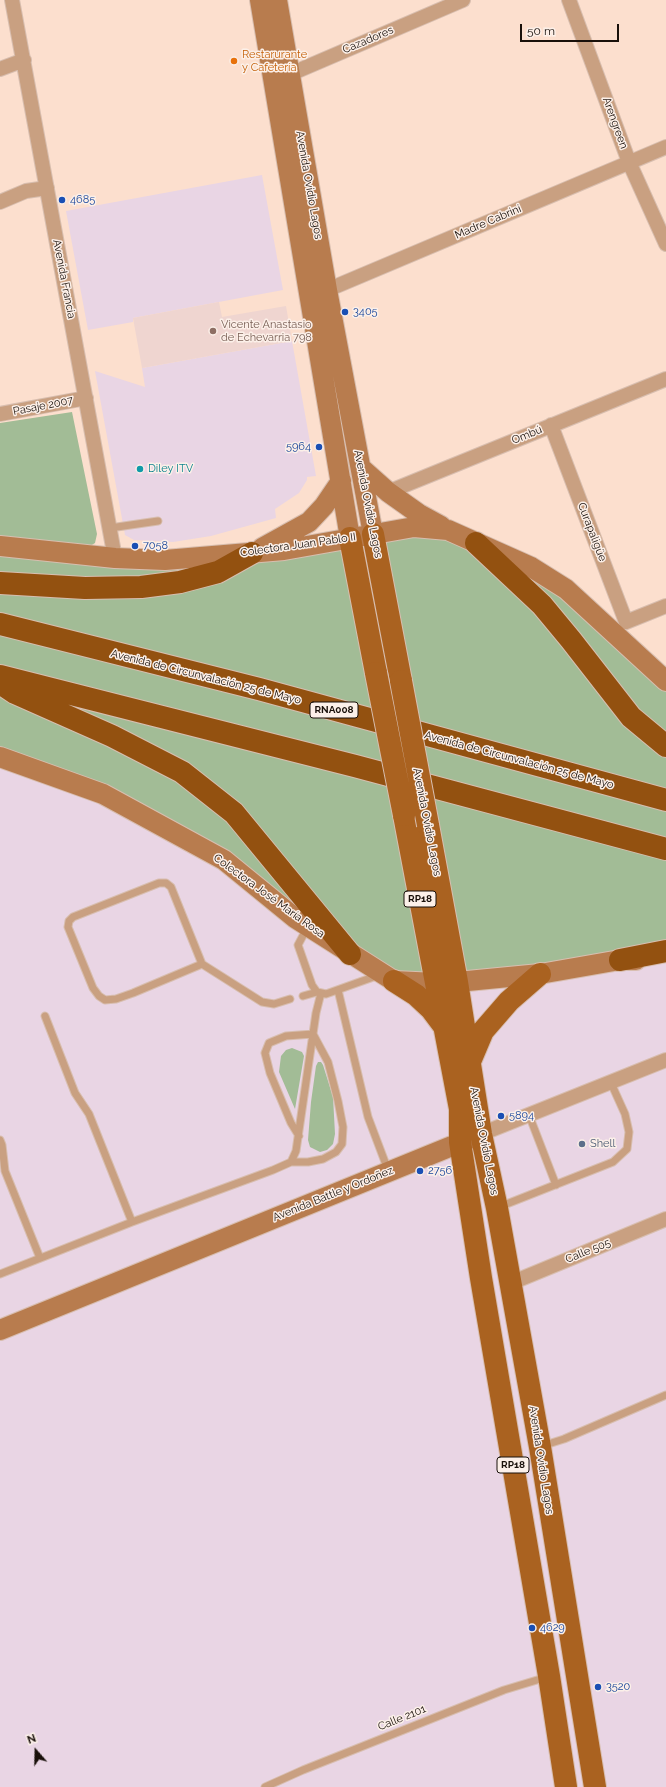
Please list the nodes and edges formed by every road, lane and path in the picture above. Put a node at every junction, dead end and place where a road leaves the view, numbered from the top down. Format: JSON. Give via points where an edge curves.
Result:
{"nodes":[{"id":1,"x":12,"y":0,"type":"edge"},
{"id":2,"x":260,"y":0,"type":"edge"},
{"id":3,"x":277,"y":0,"type":"edge"},
{"id":4,"x":463,"y":0,"type":"edge"},
{"id":5,"x":569,"y":0,"type":"edge"},
{"id":6,"x":24,"y":60,"type":"junction"},
{"id":7,"x":0,"y":69,"type":"edge"},
{"id":8,"x":282,"y":78,"type":"junction"},
{"id":9,"x":666,"y":147,"type":"edge"},
{"id":10,"x":629,"y":162,"type":"junction"},
{"id":11,"x":47,"y":188,"type":"junction"},
{"id":12,"x":0,"y":202,"type":"edge"},
{"id":13,"x":666,"y":244,"type":"edge"},
{"id":14,"x":318,"y":293,"type":"junction"},
{"id":15,"x":666,"y":378,"type":"edge"},
{"id":16,"x":86,"y":398,"type":"junction"},
{"id":17,"x":0,"y":414,"type":"edge"},
{"id":18,"x":551,"y":425,"type":"junction"},
{"id":19,"x":361,"y":468,"type":"junction"},
{"id":20,"x":341,"y":481,"type":"junction"},
{"id":21,"x":388,"y":492,"type":"junction"},
{"id":22,"x":158,"y":521,"type":"dead end"},
{"id":23,"x":110,"y":528,"type":"junction"},
{"id":24,"x":448,"y":530,"type":"junction"},
{"id":25,"x":374,"y":534,"type":"junction"},
{"id":26,"x":350,"y":538,"type":"junction"},
{"id":27,"x":476,"y":543,"type":"junction"},
{"id":28,"x":0,"y":546,"type":"edge"},
{"id":29,"x":252,"y":553,"type":"junction"},
{"id":30,"x":116,"y":558,"type":"junction"},
{"id":31,"x":0,"y":583,"type":"edge"},
{"id":32,"x":666,"y":606,"type":"edge"},
{"id":33,"x":0,"y":624,"type":"edge"},
{"id":34,"x":622,"y":630,"type":"junction"},
{"id":35,"x":0,"y":676,"type":"edge"},
{"id":36,"x":666,"y":681,"type":"edge"},
{"id":37,"x":0,"y":684,"type":"edge"},
{"id":38,"x":666,"y":746,"type":"edge"},
{"id":39,"x":0,"y":757,"type":"edge"},
{"id":40,"x":666,"y":800,"type":"edge"},
{"id":41,"x":666,"y":849,"type":"edge"},
{"id":42,"x":308,"y":926,"type":"junction"},
{"id":43,"x":666,"y":951,"type":"edge"},
{"id":44,"x":350,"y":954,"type":"junction"},
{"id":45,"x":620,"y":960,"type":"junction"},
{"id":46,"x":666,"y":961,"type":"edge"},
{"id":47,"x":202,"y":964,"type":"junction"},
{"id":48,"x":540,"y":974,"type":"junction"},
{"id":49,"x":388,"y":977,"type":"junction"},
{"id":50,"x":447,"y":983,"type":"junction"},
{"id":51,"x":338,"y":990,"type":"junction"},
{"id":52,"x":319,"y":992,"type":"junction"},
{"id":53,"x":302,"y":996,"type":"dead end"},
{"id":54,"x":290,"y":999,"type":"dead end"},
{"id":55,"x":45,"y":1016,"type":"dead end"},
{"id":56,"x":445,"y":1028,"type":"junction"},
{"id":57,"x":313,"y":1034,"type":"junction"},
{"id":58,"x":666,"y":1060,"type":"edge"},
{"id":59,"x":469,"y":1064,"type":"junction"},
{"id":60,"x":611,"y":1083,"type":"junction"},
{"id":61,"x":529,"y":1115,"type":"junction"},
{"id":62,"x":481,"y":1134,"type":"junction"},
{"id":63,"x":298,"y":1136,"type":"junction"},
{"id":64,"x":0,"y":1140,"type":"edge"},
{"id":65,"x":460,"y":1142,"type":"junction"},
{"id":66,"x":291,"y":1162,"type":"junction"},
{"id":67,"x":389,"y":1172,"type":"junction"},
{"id":68,"x":556,"y":1185,"type":"junction"},
{"id":69,"x":497,"y":1208,"type":"junction"},
{"id":70,"x":666,"y":1218,"type":"edge"},
{"id":71,"x":132,"y":1222,"type":"junction"},
{"id":72,"x":40,"y":1258,"type":"junction"},
{"id":73,"x":0,"y":1274,"type":"edge"},
{"id":74,"x":510,"y":1283,"type":"junction"},
{"id":75,"x":0,"y":1330,"type":"edge"},
{"id":76,"x":666,"y":1394,"type":"edge"},
{"id":77,"x":540,"y":1447,"type":"junction"},
{"id":78,"x":549,"y":1676,"type":"junction"},
{"id":79,"x":266,"y":1787,"type":"edge"},
{"id":80,"x":566,"y":1787,"type":"edge"},
{"id":81,"x":595,"y":1787,"type":"edge"}],
"edges":[{"from":1,"to":6,"type":"street","name":"Avenida Francia"},
{"from":2,"to":8,"type":"main road","name":"Avenida Ovidio Lagos"},
{"from":3,"to":8,"type":"main road","name":"Avenida Ovidio Lagos"},
{"from":4,"to":8,"type":"street","name":"Cazadores"},
{"from":5,"to":10,"type":"street","name":"Arengreen"},
{"from":6,"to":7,"type":"street"},
{"from":6,"to":11,"type":"street","name":"Avenida Francia"},
{"from":8,"to":14,"type":"main road","name":"Avenida Ovidio Lagos"},
{"from":9,"to":10,"type":"street","name":"Madre Cabrini"},
{"from":10,"to":13,"type":"street","name":"Arengreen"},
{"from":10,"to":14,"type":"street","name":"Madre Cabrini"},
{"from":11,"to":12,"type":"street","via":[[26,191]]},
{"from":11,"to":16,"type":"street","name":"Avenida Francia"},
{"from":14,"to":19,"type":"main road","name":"Avenida Ovidio Lagos"},
{"from":14,"to":20,"type":"main road","name":"Avenida Ovidio Lagos"},
{"from":15,"to":18,"type":"street","name":"Ombú"},
{"from":16,"to":17,"type":"street","name":"Pasaje 2007"},
{"from":16,"to":23,"type":"street","name":"Avenida Francia"},
{"from":18,"to":21,"type":"street","name":"Ombú"},
{"from":18,"to":34,"type":"street","name":"Curapaligüe"},
{"from":19,"to":21,"type":"main road"},
{"from":19,"to":25,"type":"main road","name":"Avenida Ovidio Lagos"},
{"from":20,"to":26,"type":"main road","name":"Avenida Ovidio Lagos"},
{"from":20,"to":29,"type":"main road","via":[[309,522]]},
{"from":21,"to":24,"type":"main road"},
{"from":22,"to":23,"type":"lane"},
{"from":23,"to":30,"type":"street","name":"Avenida Francia"},
{"from":24,"to":25,"type":"main road","name":"Colectora Juan Pablo II","via":[[414,527]]},
{"from":24,"to":27,"type":"main road","name":"Colectora Juan Pablo II"},
{"from":25,"to":26,"type":"main road","name":"Colectora Juan Pablo II"},
{"from":25,"to":50,"type":"main road","name":"Avenida Ovidio Lagos","number":"RP18","bridge":true,"via":[[428,825]]},
{"from":26,"to":29,"type":"main road","name":"Colectora Juan Pablo II"},
{"from":26,"to":50,"type":"main road","name":"Avenida Ovidio Lagos","number":"RP18","bridge":true,"via":[[404,815]]},
{"from":27,"to":34,"type":"main road","name":"Colectora Juan Pablo II","via":[[531,567]]},
{"from":27,"to":38,"type":"highway","via":[[542,605],[631,717]]},
{"from":28,"to":30,"type":"main road","name":"Colectora Juan Pablo II"},
{"from":29,"to":30,"type":"main road","name":"Colectora Juan Pablo II","via":[[165,560]]},
{"from":29,"to":31,"type":"highway","via":[[218,572],[180,582],[142,587],[85,588]]},
{"from":32,"to":34,"type":"street"},
{"from":33,"to":40,"type":"highway","name":"Avenida de Circunvalación 25 de Mayo","number":"RNA008","via":[[259,689]]},
{"from":34,"to":36,"type":"main road","name":"Colectora Juan Pablo II"},
{"from":35,"to":41,"type":"highway","via":[[355,766]]},
{"from":37,"to":44,"type":"highway","via":[[182,772],[234,813]]},
{"from":39,"to":42,"type":"main road","name":"Colectora José María Rosa","via":[[103,794],[224,860]]},
{"from":42,"to":44,"type":"main road","name":"Colectora José María Rosa"},
{"from":42,"to":52,"type":"lane","via":[[298,945],[312,985]]},
{"from":43,"to":45,"type":"highway"},
{"from":44,"to":49,"type":"main road","name":"Colectora José María Rosa"},
{"from":45,"to":46,"type":"main road","name":"Colectora José María Rosa"},
{"from":45,"to":48,"type":"main road","name":"Colectora José María Rosa"},
{"from":47,"to":47,"type":"lane","via":[[171,887],[166,883],[159,883],[73,917],[69,921],[68,928],[93,988],[105,1000],[133,993]]},
{"from":47,"to":54,"type":"lane","via":[[262,1002],[274,1004]]},
{"from":48,"to":50,"type":"main road","name":"Colectora José María Rosa"},
{"from":48,"to":59,"type":"main road","via":[[509,1001],[483,1031]]},
{"from":49,"to":50,"type":"main road","name":"Colectora José María Rosa"},
{"from":49,"to":51,"type":"lane"},
{"from":49,"to":56,"type":"main road","number":"RP18","via":[[416,995],[431,1009]]},
{"from":50,"to":56,"type":"main road","name":"Avenida Ovidio Lagos","number":"RP18"},
{"from":50,"to":59,"type":"main road","name":"Avenida Ovidio Lagos","number":"RP18"},
{"from":51,"to":52,"type":"lane","via":[[326,994]]},
{"from":51,"to":67,"type":"lane","via":[[368,1117]]},
{"from":52,"to":53,"type":"lane"},
{"from":52,"to":57,"type":"lane"},
{"from":55,"to":71,"type":"lane","via":[[75,1093],[88,1114]]},
{"from":56,"to":65,"type":"main road","name":"Avenida Ovidio Lagos","number":"RP18","via":[[460,1109]]},
{"from":57,"to":63,"type":"lane"},
{"from":57,"to":63,"type":"lane","via":[[286,1036],[269,1042],[265,1053],[270,1073]]},
{"from":57,"to":66,"type":"lane","via":[[328,1062],[343,1128],[342,1144],[336,1152],[323,1159]]},
{"from":58,"to":60,"type":"street","name":"Avenida Battle y Ordoñez"},
{"from":59,"to":62,"type":"main road","name":"Avenida Ovidio Lagos","number":"RP18"},
{"from":60,"to":61,"type":"street","name":"Avenida Battle y Ordoñez"},
{"from":60,"to":68,"type":"lane","via":[[625,1114],[629,1132],[627,1149],[613,1162]]},
{"from":61,"to":62,"type":"street","name":"Avenida Battle y Ordoñez"},
{"from":61,"to":68,"type":"lane"},
{"from":62,"to":65,"type":"main road","name":"Avenida Battle y Ordoñez"},
{"from":62,"to":69,"type":"main road","name":"Avenida Ovidio Lagos","number":"RP18"},
{"from":63,"to":66,"type":"lane"},
{"from":64,"to":72,"type":"lane","via":[[5,1171]]},
{"from":65,"to":67,"type":"main road","name":"Avenida Battle y Ordoñez"},
{"from":65,"to":78,"type":"main road","name":"Avenida Ovidio Lagos","number":"RP18"},
{"from":66,"to":71,"type":"lane"},
{"from":67,"to":75,"type":"main road","name":"Avenida Battle y Ordoñez"},
{"from":68,"to":69,"type":"lane"},
{"from":69,"to":74,"type":"main road","name":"Avenida Ovidio Lagos","number":"RP18"},
{"from":70,"to":74,"type":"street","name":"Calle 505"},
{"from":71,"to":72,"type":"lane"},
{"from":72,"to":73,"type":"lane"},
{"from":74,"to":77,"type":"main road","name":"Avenida Ovidio Lagos","number":"RP18"},
{"from":76,"to":77,"type":"lane"},
{"from":77,"to":81,"type":"main road","name":"Avenida Ovidio Lagos","number":"RP18"},
{"from":78,"to":79,"type":"lane","name":"Calle 2101","via":[[504,1690]]},
{"from":78,"to":80,"type":"main road","name":"Avenida Ovidio Lagos","number":"RP18"}]}
